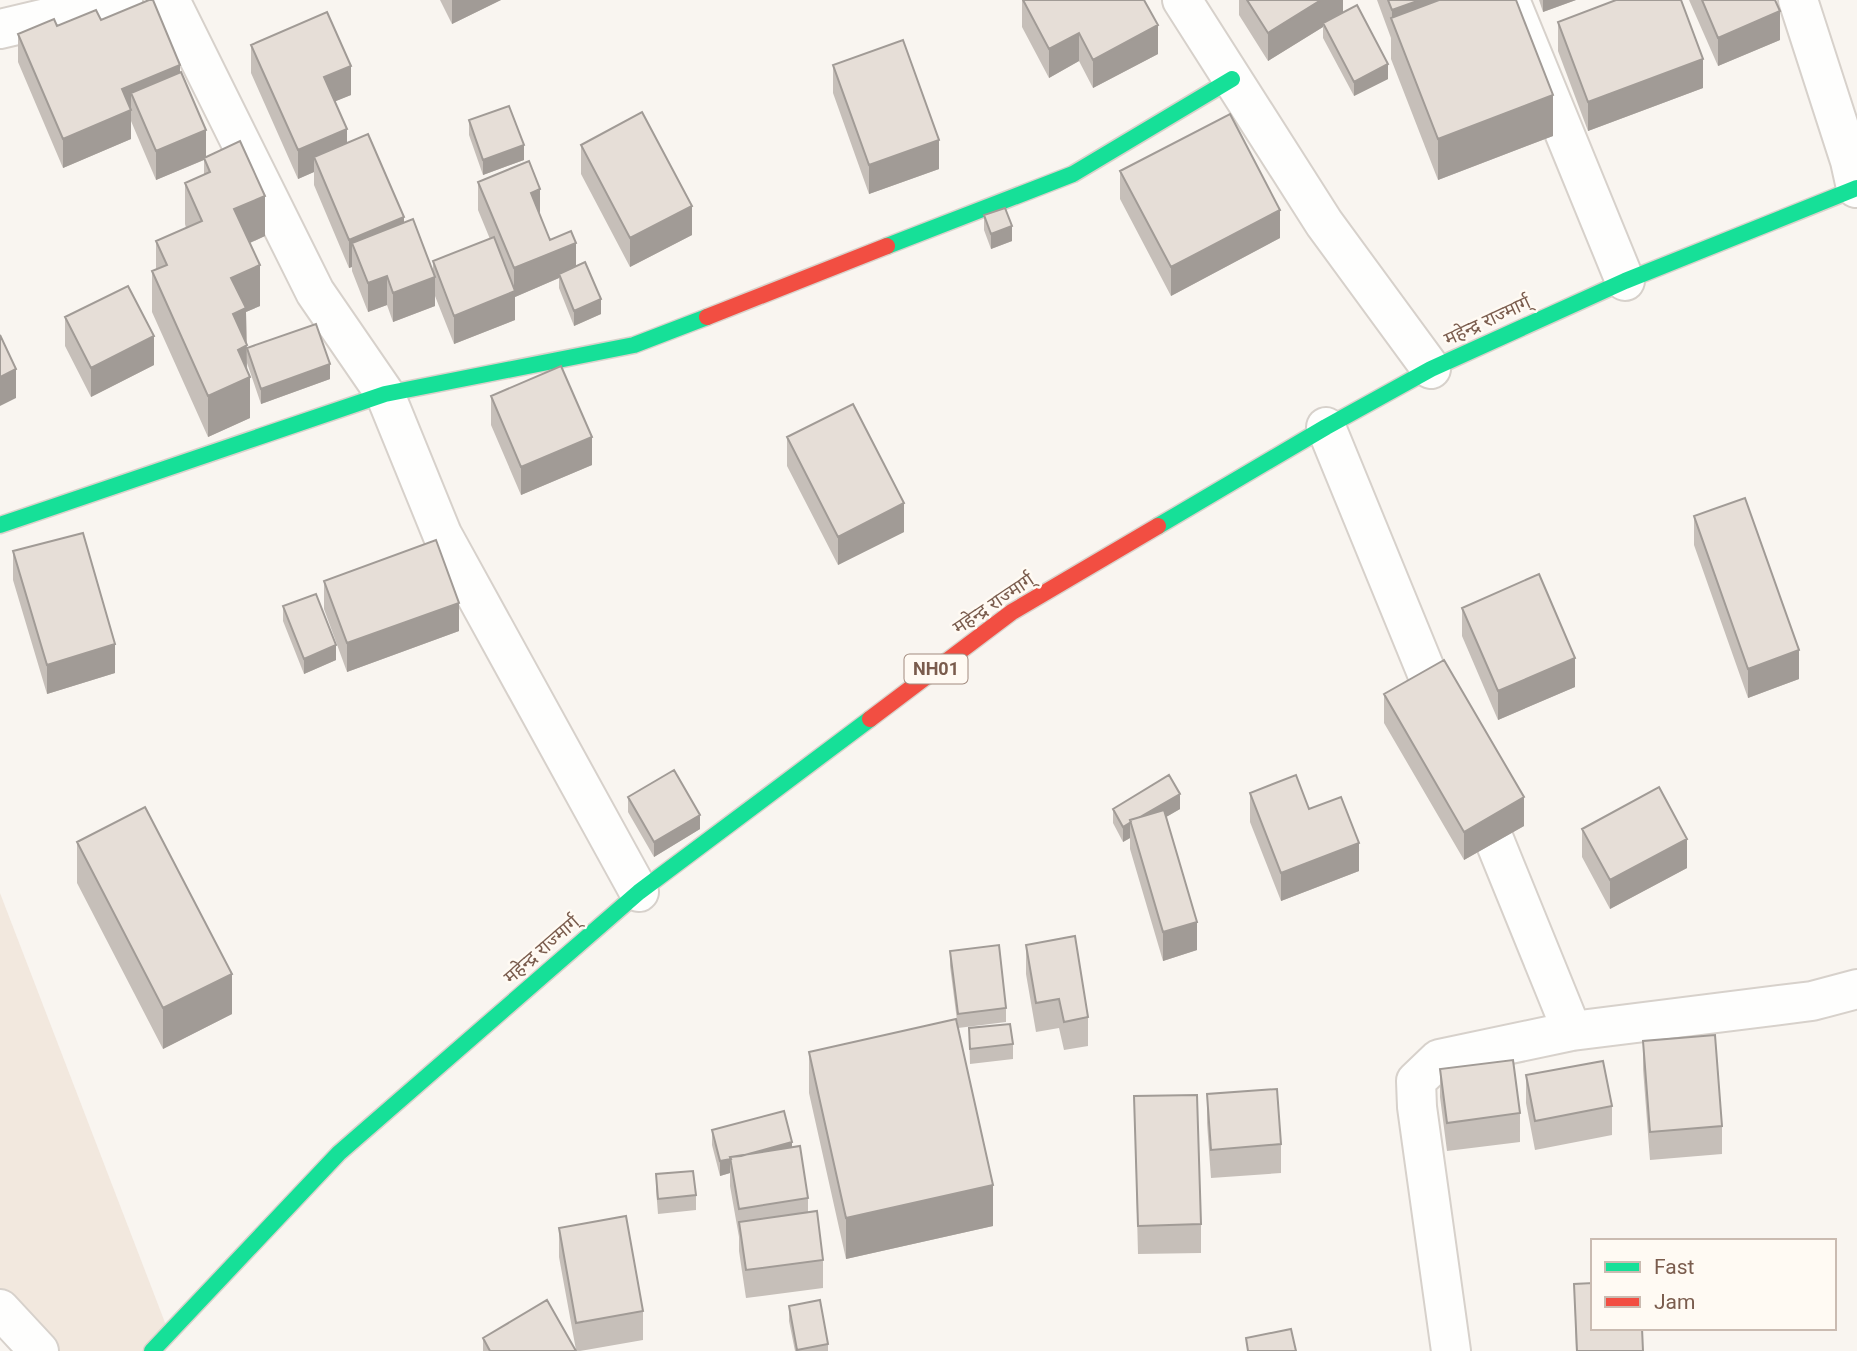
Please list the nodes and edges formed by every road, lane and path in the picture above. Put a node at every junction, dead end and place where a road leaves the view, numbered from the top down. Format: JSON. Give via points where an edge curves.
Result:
{"nodes":[{"id":1,"x":123,"y":0,"type":"edge"},
{"id":2,"x":170,"y":0,"type":"edge"},
{"id":3,"x":1182,"y":0,"type":"edge"},
{"id":4,"x":1510,"y":0,"type":"edge"},
{"id":5,"x":1798,"y":0,"type":"edge"},
{"id":6,"x":0,"y":29,"type":"edge"},
{"id":7,"x":1232,"y":79,"type":"junction"},
{"id":8,"x":1856,"y":188,"type":"edge"},
{"id":9,"x":1625,"y":281,"type":"junction"},
{"id":10,"x":1431,"y":369,"type":"junction"},
{"id":11,"x":385,"y":394,"type":"junction"},
{"id":12,"x":1326,"y":427,"type":"junction"},
{"id":13,"x":0,"y":525,"type":"edge"},
{"id":14,"x":639,"y":892,"type":"junction"},
{"id":15,"x":1857,"y":989,"type":"edge"},
{"id":16,"x":1572,"y":1031,"type":"junction"},
{"id":17,"x":0,"y":1309,"type":"edge"},
{"id":18,"x":39,"y":1351,"type":"edge"},
{"id":19,"x":152,"y":1351,"type":"edge"},
{"id":20,"x":1451,"y":1351,"type":"edge"}],
"edges":[{"from":1,"to":6,"type":"street"},
{"from":2,"to":11,"type":"street","via":[[315,292]]},
{"from":3,"to":7,"type":"street"},
{"from":4,"to":9,"type":"street"},
{"from":5,"to":8,"type":"street"},
{"from":7,"to":10,"type":"street","via":[[1324,223]]},
{"from":7,"to":11,"type":"main road","via":[[1073,174],[634,345]]},
{"from":8,"to":9,"type":"main road","name":"महेन्द्र राज्मार्ग्","number":"NH01"},
{"from":9,"to":10,"type":"main road","name":"महेन्द्र राज्मार्ग्","number":"NH01"},
{"from":10,"to":12,"type":"main road","name":"महेन्द्र राज्मार्ग्","number":"NH01"},
{"from":11,"to":13,"type":"main road"},
{"from":11,"to":14,"type":"street","via":[[442,534]]},
{"from":12,"to":14,"type":"main road","name":"महेन्द्र राज्मार्ग्","number":"NH01","via":[[1012,612]]},
{"from":12,"to":16,"type":"street"},
{"from":14,"to":19,"type":"main road","name":"महेन्द्र राज्मार्ग्","number":"NH01","via":[[339,1153]]},
{"from":15,"to":16,"type":"street","via":[[1812,1000]]},
{"from":16,"to":20,"type":"street","via":[[1439,1059],[1416,1081]]},
{"from":17,"to":18,"type":"street"}]}
